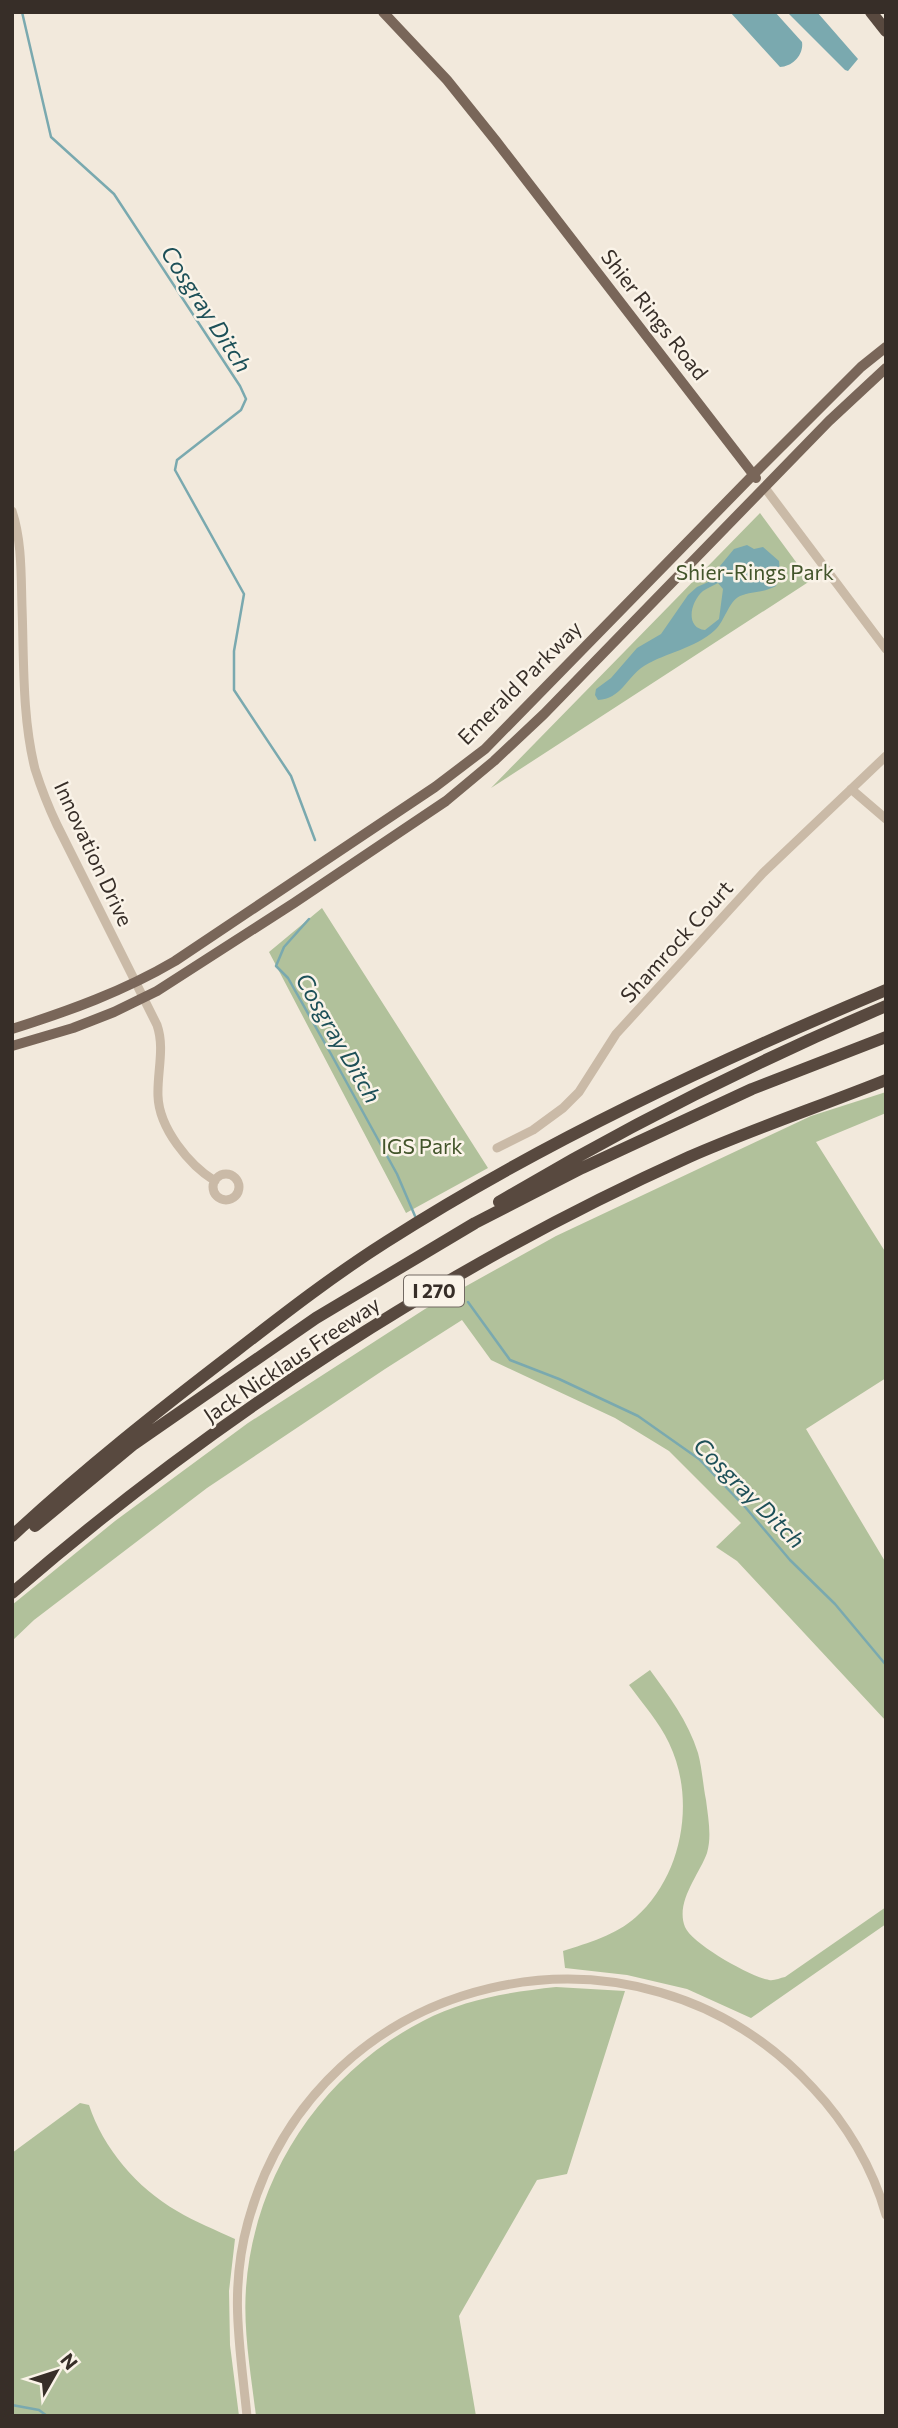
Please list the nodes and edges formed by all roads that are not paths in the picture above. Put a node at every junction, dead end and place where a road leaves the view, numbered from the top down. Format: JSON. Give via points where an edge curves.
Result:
{"nodes":[{"id":1,"x":383,"y":12,"type":"edge"},
{"id":2,"x":871,"y":12,"type":"edge"},
{"id":3,"x":886,"y":31,"type":"edge"},
{"id":4,"x":886,"y":347,"type":"edge"},
{"id":5,"x":886,"y":368,"type":"edge"},
{"id":6,"x":753,"y":475,"type":"junction"},
{"id":7,"x":765,"y":488,"type":"junction"},
{"id":8,"x":12,"y":510,"type":"edge"},
{"id":9,"x":886,"y":649,"type":"edge"},
{"id":10,"x":886,"y":755,"type":"edge"},
{"id":11,"x":851,"y":789,"type":"junction"},
{"id":12,"x":886,"y":819,"type":"edge"},
{"id":13,"x":136,"y":984,"type":"junction"},
{"id":14,"x":886,"y":990,"type":"edge"},
{"id":15,"x":144,"y":998,"type":"junction"},
{"id":16,"x":886,"y":1006,"type":"edge"},
{"id":17,"x":12,"y":1029,"type":"edge"},
{"id":18,"x":886,"y":1037,"type":"edge"},
{"id":19,"x":12,"y":1046,"type":"edge"},
{"id":20,"x":886,"y":1080,"type":"edge"},
{"id":21,"x":497,"y":1148,"type":"dead end"},
{"id":22,"x":215,"y":1181,"type":"dead end"},
{"id":23,"x":411,"y":1261,"type":"junction"},
{"id":24,"x":12,"y":1536,"type":"edge"},
{"id":25,"x":12,"y":1544,"type":"edge"},
{"id":26,"x":12,"y":1592,"type":"edge"},
{"id":27,"x":886,"y":2215,"type":"edge"},
{"id":28,"x":247,"y":2416,"type":"edge"}],
"edges":[{"from":1,"to":6,"type":"main road","name":"Shier Rings Road","via":[[496,141]]},
{"from":2,"to":3,"type":"highway"},
{"from":4,"to":6,"type":"main road","name":"Emerald Parkway"},
{"from":5,"to":7,"type":"main road","name":"Emerald Parkway"},
{"from":6,"to":7,"type":"main road","name":"Shier Rings Road"},
{"from":6,"to":13,"type":"main road","name":"Emerald Parkway","via":[[485,749],[295,882]]},
{"from":7,"to":9,"type":"street","name":"Shier Rings Road"},
{"from":7,"to":15,"type":"main road","name":"Emerald Parkway","via":[[495,761],[446,801],[294,904]]},
{"from":8,"to":13,"type":"street","name":"Innovation Drive","via":[[20,553],[24,674],[35,768],[57,825]]},
{"from":10,"to":11,"type":"street","name":"Shamrock Court"},
{"from":11,"to":12,"type":"street"},
{"from":11,"to":21,"type":"street","name":"Shamrock Court","via":[[764,873],[616,1034],[572,1100],[533,1130]]},
{"from":13,"to":15,"type":"street","name":"Innovation Drive"},
{"from":13,"to":17,"type":"main road","name":"Emerald Parkway"},
{"from":14,"to":24,"type":"highway","via":[[633,1105],[396,1236],[167,1404]]},
{"from":15,"to":19,"type":"main road","name":"Emerald Parkway","via":[[73,1028]]},
{"from":15,"to":22,"type":"street","name":"Innovation Drive","via":[[162,1039],[160,1111],[193,1164]]},
{"from":16,"to":23,"type":"highway","via":[[641,1121],[497,1203]]},
{"from":18,"to":23,"type":"highway","name":"Jack Nicklaus Freeway","number":"I 270","via":[[752,1089],[582,1168]]},
{"from":20,"to":26,"type":"highway","name":"Jack Nicklaus Freeway","number":"I 270","via":[[691,1157],[500,1252],[270,1394],[87,1528]]},
{"from":23,"to":25,"type":"highway","name":"Jack Nicklaus Freeway","number":"I 270","via":[[316,1318],[134,1444]]},
{"from":27,"to":28,"type":"street","via":[[856,2146],[822,2097],[786,2061],[731,2021],[663,1992],[607,1980],[528,1981],[470,1993],[406,2020],[360,2051],[313,2098],[271,2160],[248,2220],[237,2281],[237,2335]]}]}
